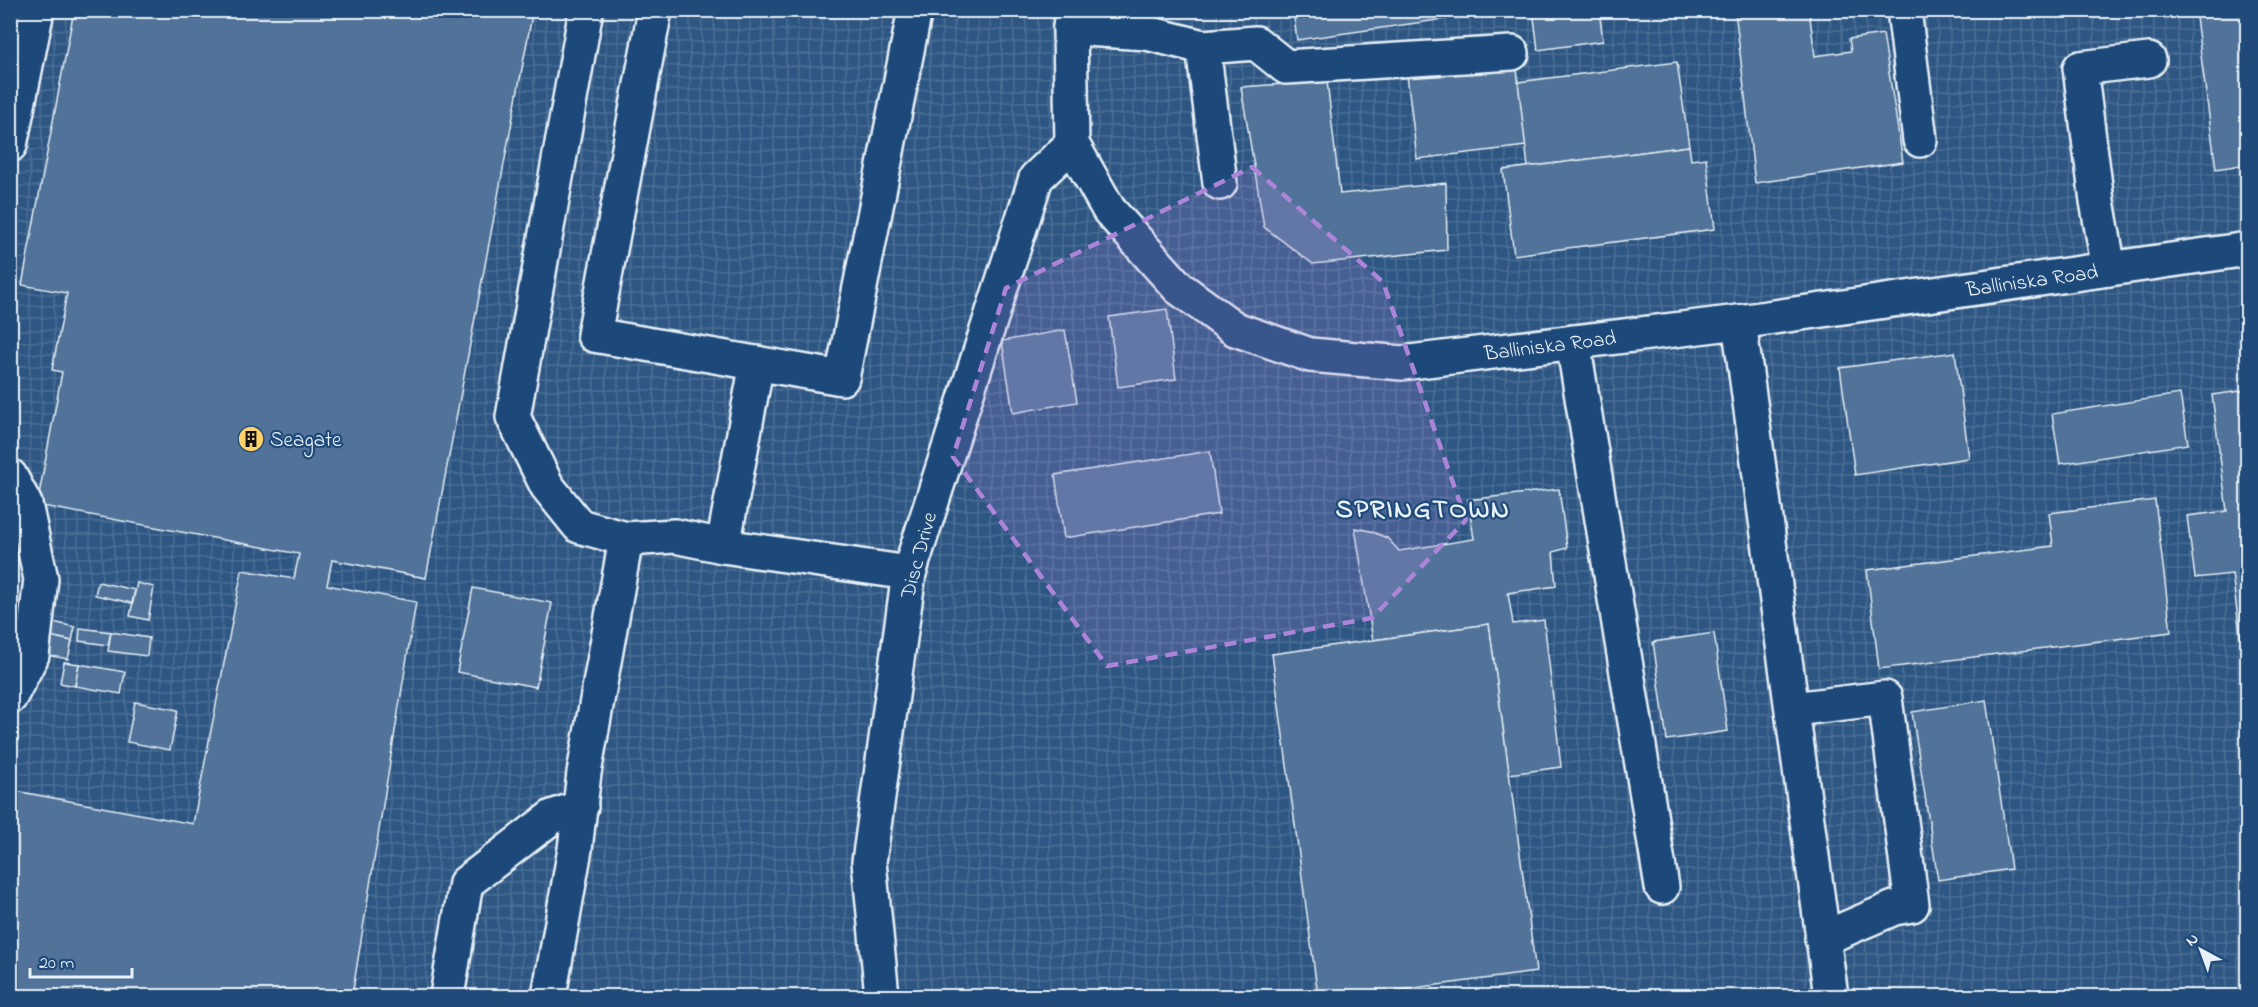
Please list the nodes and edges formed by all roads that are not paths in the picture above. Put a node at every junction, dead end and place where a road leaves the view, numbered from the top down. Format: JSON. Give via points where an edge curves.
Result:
{"nodes":[{"id":1,"x":37,"y":10,"type":"edge"},
{"id":2,"x":586,"y":10,"type":"edge"},
{"id":3,"x":655,"y":10,"type":"edge"},
{"id":4,"x":915,"y":10,"type":"edge"},
{"id":5,"x":1904,"y":10,"type":"edge"},
{"id":6,"x":1071,"y":20,"type":"edge"},
{"id":7,"x":1203,"y":47,"type":"junction"},
{"id":8,"x":1512,"y":53,"type":"dead end"},
{"id":9,"x":2149,"y":60,"type":"dead end"},
{"id":10,"x":1920,"y":140,"type":"dead end"},
{"id":11,"x":1072,"y":144,"type":"junction"},
{"id":12,"x":10,"y":145,"type":"edge"},
{"id":13,"x":1220,"y":183,"type":"dead end"},
{"id":14,"x":2247,"y":249,"type":"edge"},
{"id":15,"x":2109,"y":269,"type":"junction"},
{"id":16,"x":1739,"y":322,"type":"junction"},
{"id":17,"x":1573,"y":342,"type":"junction"},
{"id":18,"x":757,"y":363,"type":"junction"},
{"id":19,"x":10,"y":476,"type":"edge"},
{"id":20,"x":626,"y":538,"type":"junction"},
{"id":21,"x":723,"y":546,"type":"junction"},
{"id":22,"x":909,"y":573,"type":"junction"},
{"id":23,"x":10,"y":697,"type":"edge"},
{"id":24,"x":1793,"y":709,"type":"junction"},
{"id":25,"x":581,"y":807,"type":"junction"},
{"id":26,"x":1662,"y":887,"type":"dead end"},
{"id":27,"x":1822,"y":939,"type":"junction"},
{"id":28,"x":447,"y":996,"type":"edge"},
{"id":29,"x":549,"y":996,"type":"edge"},
{"id":30,"x":882,"y":996,"type":"edge"},
{"id":31,"x":1831,"y":996,"type":"edge"}],
"edges":[{"from":1,"to":12,"type":"street"},
{"from":2,"to":20,"type":"street","via":[[513,417],[547,486],[579,526]]},
{"from":3,"to":18,"type":"street","via":[[594,335]]},
{"from":4,"to":18,"type":"street","via":[[842,378]]},
{"from":5,"to":10,"type":"street"},
{"from":6,"to":7,"type":"street"},
{"from":6,"to":11,"type":"street","name":"Balliniska Road"},
{"from":7,"to":8,"type":"street","via":[[1256,43],[1286,67]]},
{"from":7,"to":13,"type":"street"},
{"from":9,"to":15,"type":"street","via":[[2080,68]]},
{"from":11,"to":17,"type":"street","name":"Balliniska Road","via":[[1109,210],[1179,288],[1235,328],[1310,355],[1402,363]]},
{"from":11,"to":22,"type":"street","name":"Disc Drive","via":[[1036,177]]},
{"from":14,"to":15,"type":"street","name":"Balliniska Road"},
{"from":15,"to":16,"type":"street","name":"Balliniska Road"},
{"from":16,"to":17,"type":"street","name":"Balliniska Road"},
{"from":16,"to":24,"type":"street"},
{"from":17,"to":26,"type":"street"},
{"from":18,"to":21,"type":"street"},
{"from":19,"to":23,"type":"street","via":[[25,504],[41,579],[32,656]]},
{"from":20,"to":21,"type":"street","via":[[675,536]]},
{"from":20,"to":25,"type":"street"},
{"from":21,"to":22,"type":"street"},
{"from":22,"to":30,"type":"street","name":"Disc Drive","via":[[869,862]]},
{"from":24,"to":27,"type":"street"},
{"from":24,"to":27,"type":"street","via":[[1885,698],[1912,905],[1894,908]]},
{"from":25,"to":28,"type":"street","via":[[552,817],[466,884]]},
{"from":25,"to":29,"type":"street"},
{"from":27,"to":31,"type":"street"}]}
